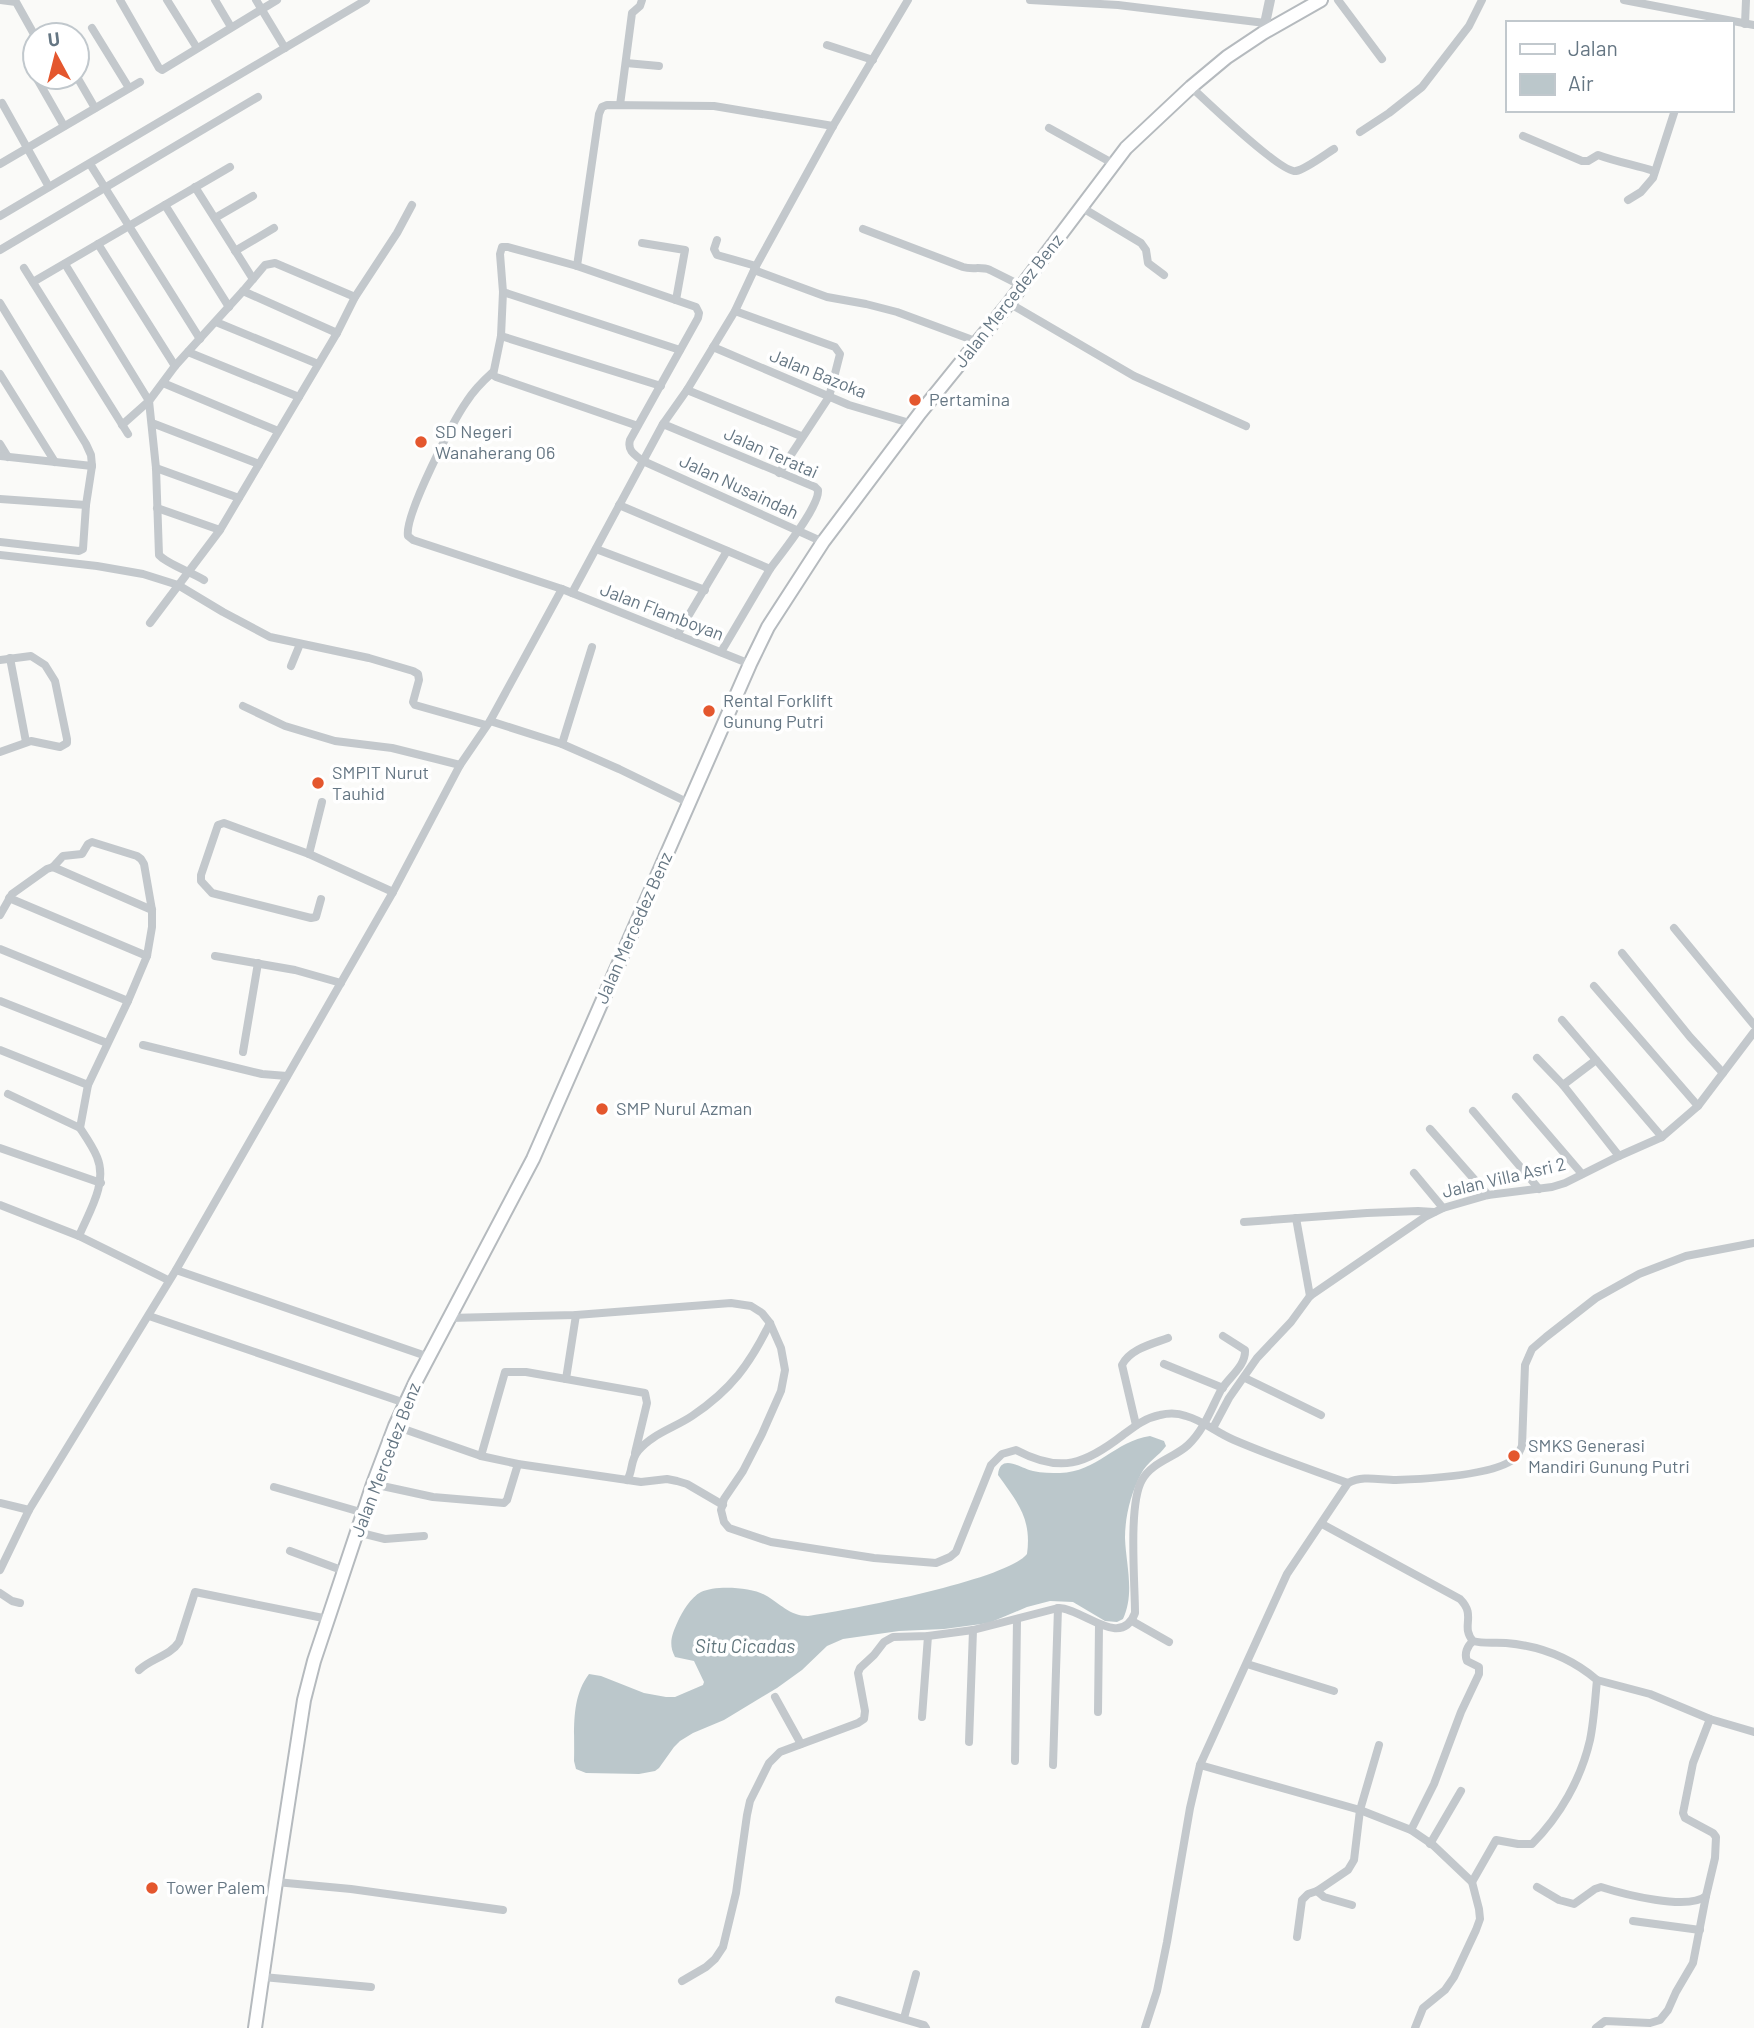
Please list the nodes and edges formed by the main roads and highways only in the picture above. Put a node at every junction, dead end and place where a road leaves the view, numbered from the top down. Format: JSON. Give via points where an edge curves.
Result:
{"nodes":[{"id":1,"x":1321,"y":0,"type":"edge"},
{"id":2,"x":255,"y":2028,"type":"edge"}],
"edges":[{"from":1,"to":2,"type":"main road","name":"Jalan Mercedez Benz","via":[[1264,28],[1126,148],[823,541],[768,627],[533,1159],[405,1403],[373,1485],[304,1700]]}]}
